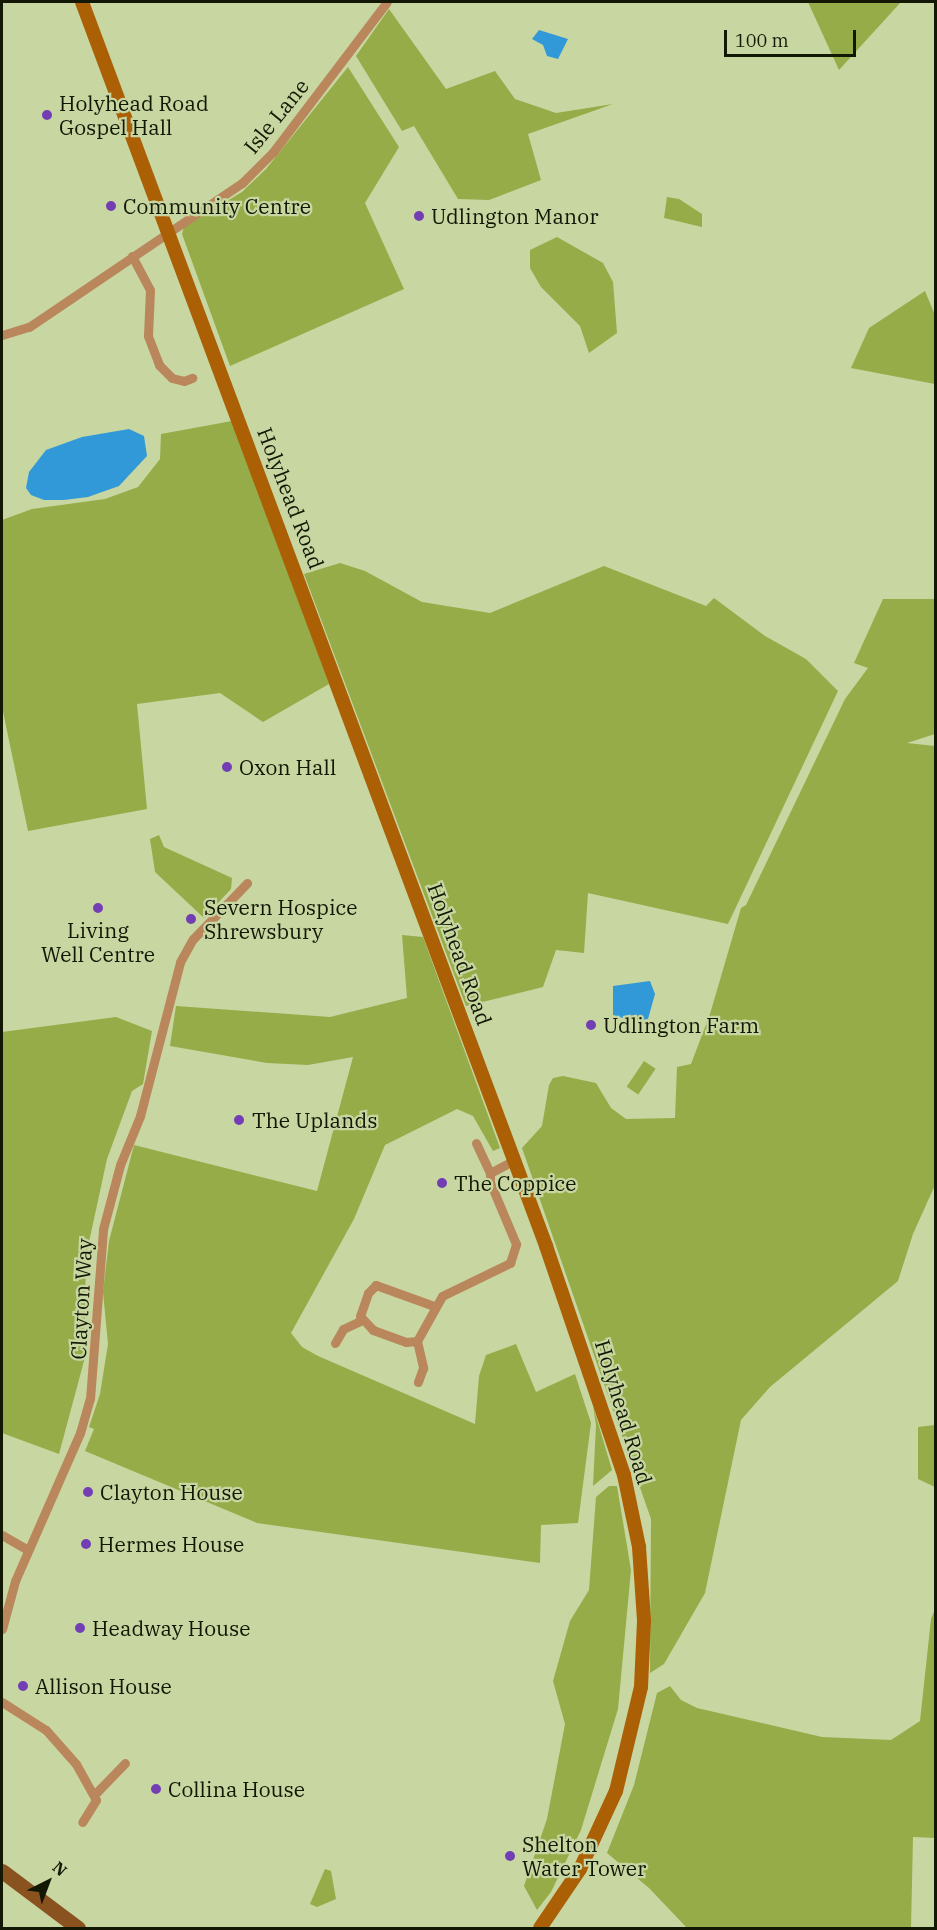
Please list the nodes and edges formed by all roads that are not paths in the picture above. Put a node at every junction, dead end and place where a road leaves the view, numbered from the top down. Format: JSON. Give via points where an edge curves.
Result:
{"nodes":[{"id":1,"x":82,"y":2,"type":"edge"},
{"id":2,"x":387,"y":2,"type":"edge"},
{"id":3,"x":169,"y":230,"type":"junction"},
{"id":4,"x":132,"y":256,"type":"junction"},
{"id":5,"x":2,"y":335,"type":"edge"},
{"id":6,"x":188,"y":392,"type":"dead end"},
{"id":7,"x":247,"y":883,"type":"dead end"},
{"id":8,"x":476,"y":1143,"type":"dead end"},
{"id":9,"x":513,"y":1161,"type":"junction"},
{"id":10,"x":490,"y":1173,"type":"junction"},
{"id":11,"x":434,"y":1306,"type":"junction"},
{"id":12,"x":362,"y":1320,"type":"junction"},
{"id":13,"x":417,"y":1341,"type":"junction"},
{"id":14,"x":335,"y":1343,"type":"dead end"},
{"id":15,"x":418,"y":1382,"type":"dead end"},
{"id":16,"x":2,"y":1535,"type":"edge"},
{"id":17,"x":28,"y":1550,"type":"junction"},
{"id":18,"x":2,"y":1629,"type":"edge"},
{"id":19,"x":2,"y":1702,"type":"edge"},
{"id":20,"x":125,"y":1763,"type":"dead end"},
{"id":21,"x":95,"y":1794,"type":"junction"},
{"id":22,"x":82,"y":1822,"type":"dead end"},
{"id":23,"x":2,"y":1871,"type":"edge"},
{"id":24,"x":78,"y":1929,"type":"edge"},
{"id":25,"x":540,"y":1929,"type":"edge"}],
"edges":[{"from":1,"to":3,"type":"main road","name":"Holyhead Road"},
{"from":2,"to":3,"type":"street","name":"Isle Lane","via":[[273,152],[242,183]]},
{"from":3,"to":4,"type":"street","name":"Isle Lane"},
{"from":3,"to":9,"type":"main road","name":"Holyhead Road"},
{"from":4,"to":5,"type":"street","name":"Isle Lane","via":[[26,328]]},
{"from":4,"to":6,"type":"street","via":[[150,290],[148,336],[155,354],[165,372],[188,380]]},
{"from":7,"to":17,"type":"street","name":"Clayton Way","via":[[193,939],[180,962],[140,1116],[120,1165],[103,1229],[90,1399],[80,1433]]},
{"from":8,"to":10,"type":"street"},
{"from":9,"to":10,"type":"street"},
{"from":9,"to":25,"type":"main road","name":"Holyhead Road","via":[[605,1413],[624,1476],[639,1546],[644,1621],[640,1686],[616,1791],[580,1869]]},
{"from":10,"to":11,"type":"street","via":[[490,1182],[515,1239],[513,1258],[504,1267],[451,1290]]},
{"from":11,"to":12,"type":"street","via":[[376,1286],[368,1293]]},
{"from":11,"to":13,"type":"street"},
{"from":12,"to":13,"type":"street","via":[[380,1333],[406,1342]]},
{"from":12,"to":14,"type":"street","via":[[340,1332]]},
{"from":13,"to":15,"type":"street","via":[[423,1368]]},
{"from":16,"to":17,"type":"street"},
{"from":17,"to":18,"type":"street","name":"Clayton Way"},
{"from":19,"to":21,"type":"street","via":[[46,1730]]},
{"from":20,"to":21,"type":"street"},
{"from":21,"to":22,"type":"street","via":[[94,1807]]},
{"from":23,"to":24,"type":"main road"}]}
